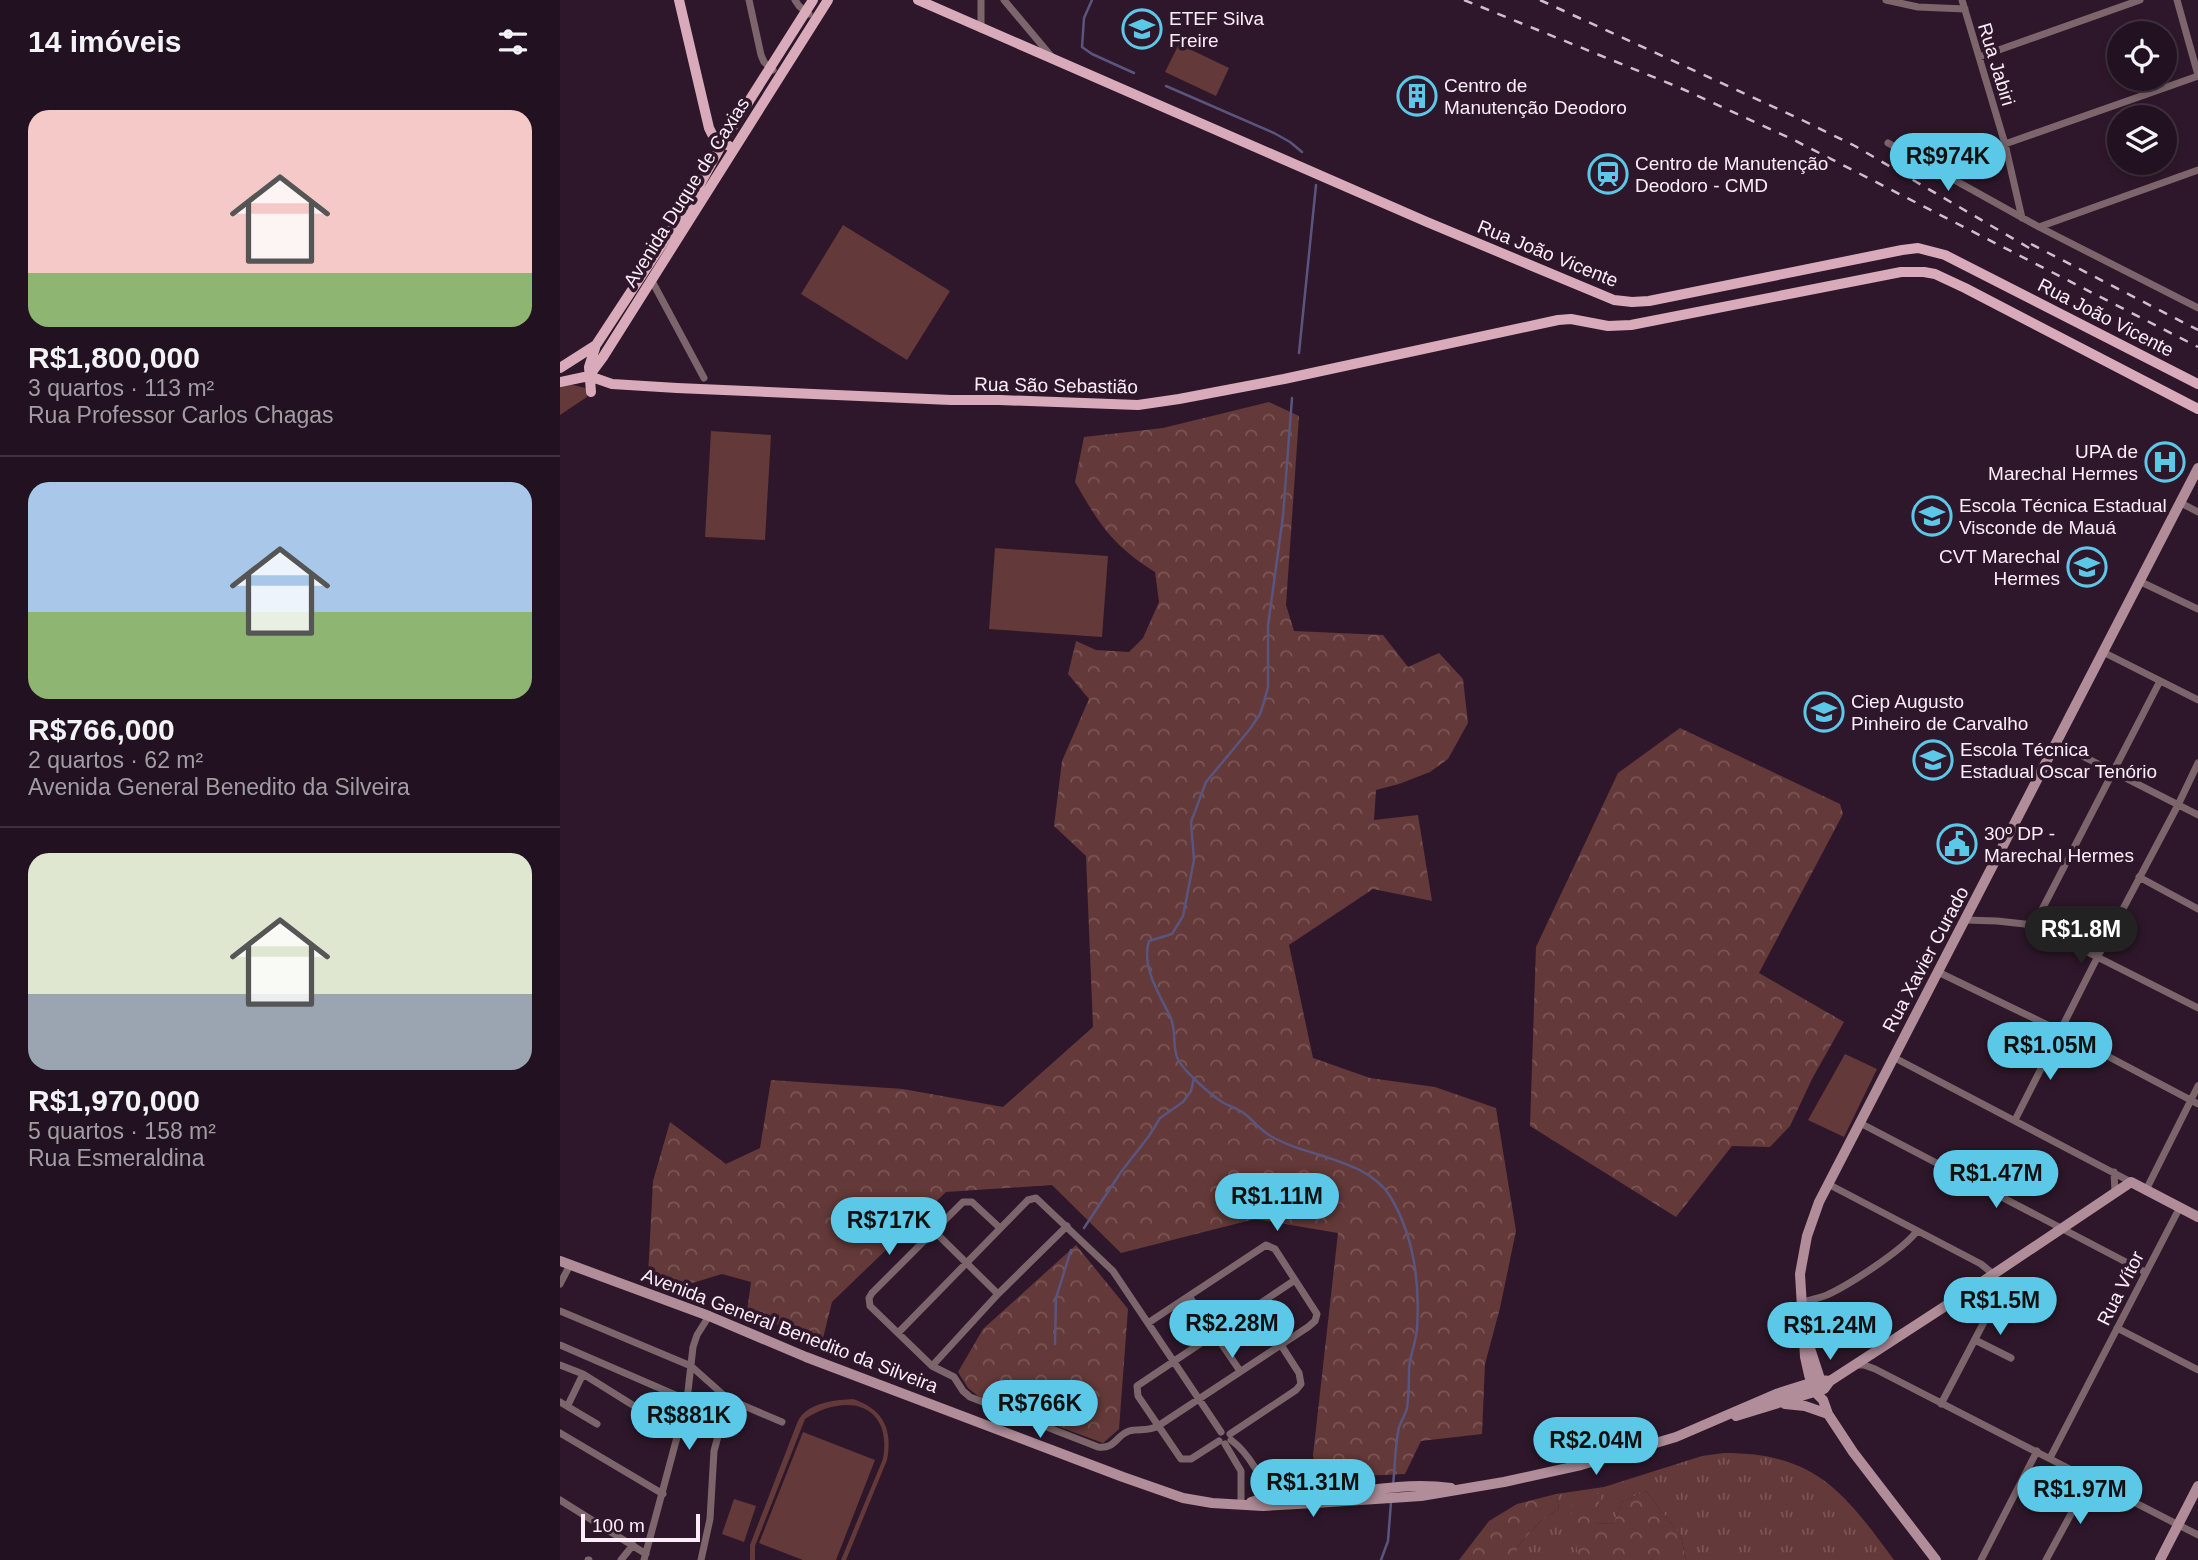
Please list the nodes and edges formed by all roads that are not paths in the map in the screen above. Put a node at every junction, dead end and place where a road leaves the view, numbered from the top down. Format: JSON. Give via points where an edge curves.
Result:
{"nodes":[{"id":1,"x":679,"y":0,"type":"edge"},
{"id":2,"x":749,"y":0,"type":"edge"},
{"id":3,"x":795,"y":0,"type":"edge"},
{"id":4,"x":813,"y":0,"type":"edge"},
{"id":5,"x":828,"y":0,"type":"edge"},
{"id":6,"x":918,"y":0,"type":"edge"},
{"id":7,"x":981,"y":0,"type":"edge"},
{"id":8,"x":1004,"y":0,"type":"edge"},
{"id":9,"x":1886,"y":0,"type":"edge"},
{"id":10,"x":1962,"y":0,"type":"edge"},
{"id":11,"x":2140,"y":0,"type":"edge"},
{"id":12,"x":2177,"y":0,"type":"edge"},
{"id":13,"x":1965,"y":9,"type":"junction"},
{"id":14,"x":806,"y":12,"type":"junction"},
{"id":15,"x":817,"y":18,"type":"junction"},
{"id":16,"x":981,"y":29,"type":"junction"},
{"id":17,"x":1979,"y":57,"type":"junction"},
{"id":18,"x":1052,"y":58,"type":"junction"},
{"id":19,"x":770,"y":68,"type":"junction"},
{"id":20,"x":780,"y":75,"type":"junction"},
{"id":21,"x":2198,"y":76,"type":"edge"},
{"id":22,"x":1888,"y":143,"type":"dead end"},
{"id":23,"x":2005,"y":144,"type":"junction"},
{"id":24,"x":728,"y":145,"type":"junction"},
{"id":25,"x":2198,"y":170,"type":"edge"},
{"id":26,"x":2022,"y":218,"type":"junction"},
{"id":27,"x":2039,"y":227,"type":"junction"},
{"id":28,"x":1841,"y":261,"type":"junction"},
{"id":29,"x":1980,"y":272,"type":"junction"},
{"id":30,"x":652,"y":281,"type":"junction"},
{"id":31,"x":1845,"y":282,"type":"junction"},
{"id":32,"x":1965,"y":288,"type":"junction"},
{"id":33,"x":2198,"y":308,"type":"edge"},
{"id":34,"x":1600,"y":325,"type":"joint"},
{"id":35,"x":2109,"y":338,"type":"junction"},
{"id":36,"x":594,"y":348,"type":"junction"},
{"id":37,"x":2098,"y":358,"type":"junction"},
{"id":38,"x":560,"y":368,"type":"edge"},
{"id":39,"x":589,"y":376,"type":"junction"},
{"id":40,"x":704,"y":378,"type":"dead end"},
{"id":41,"x":560,"y":382,"type":"edge"},
{"id":42,"x":2198,"y":384,"type":"edge"},
{"id":43,"x":591,"y":393,"type":"dead end"},
{"id":44,"x":2197,"y":411,"type":"edge"},
{"id":45,"x":2198,"y":468,"type":"edge"},
{"id":46,"x":2181,"y":503,"type":"junction"},
{"id":47,"x":2198,"y":512,"type":"edge"},
{"id":48,"x":2141,"y":582,"type":"junction"},
{"id":49,"x":2198,"y":609,"type":"edge"},
{"id":50,"x":2104,"y":652,"type":"junction"},
{"id":51,"x":2160,"y":681,"type":"junction"},
{"id":52,"x":2198,"y":700,"type":"edge"},
{"id":53,"x":2057,"y":743,"type":"junction"},
{"id":54,"x":2198,"y":763,"type":"edge"},
{"id":55,"x":2113,"y":772,"type":"junction"},
{"id":56,"x":2178,"y":805,"type":"junction"},
{"id":57,"x":2198,"y":815,"type":"edge"},
{"id":58,"x":2140,"y":877,"type":"junction"},
{"id":59,"x":2198,"y":909,"type":"edge"},
{"id":60,"x":1965,"y":920,"type":"junction"},
{"id":61,"x":2034,"y":925,"type":"junction"},
{"id":62,"x":2097,"y":958,"type":"junction"},
{"id":63,"x":1938,"y":972,"type":"junction"},
{"id":64,"x":2198,"y":1008,"type":"edge"},
{"id":65,"x":2060,"y":1031,"type":"junction"},
{"id":66,"x":1893,"y":1057,"type":"junction"},
{"id":67,"x":2198,"y":1086,"type":"edge"},
{"id":68,"x":2194,"y":1102,"type":"edge"},
{"id":69,"x":2015,"y":1120,"type":"junction"},
{"id":70,"x":1860,"y":1124,"type":"junction"},
{"id":71,"x":2113,"y":1172,"type":"junction"},
{"id":72,"x":2131,"y":1182,"type":"junction"},
{"id":73,"x":1828,"y":1184,"type":"junction"},
{"id":74,"x":2147,"y":1189,"type":"junction"},
{"id":75,"x":2115,"y":1192,"type":"junction"},
{"id":76,"x":2180,"y":1207,"type":"junction"},
{"id":77,"x":2198,"y":1217,"type":"edge"},
{"id":78,"x":1067,"y":1226,"type":"junction"},
{"id":79,"x":1000,"y":1228,"type":"junction"},
{"id":80,"x":2063,"y":1229,"type":"junction"},
{"id":81,"x":934,"y":1231,"type":"junction"},
{"id":82,"x":1917,"y":1231,"type":"junction"},
{"id":83,"x":966,"y":1262,"type":"junction"},
{"id":84,"x":565,"y":1263,"type":"edge"},
{"id":85,"x":2145,"y":1272,"type":"junction"},
{"id":86,"x":1993,"y":1274,"type":"junction"},
{"id":87,"x":1296,"y":1280,"type":"junction"},
{"id":88,"x":560,"y":1284,"type":"edge"},
{"id":89,"x":1968,"y":1292,"type":"junction"},
{"id":90,"x":998,"y":1294,"type":"junction"},
{"id":91,"x":1189,"y":1296,"type":"junction"},
{"id":92,"x":1801,"y":1303,"type":"junction"},
{"id":93,"x":560,"y":1311,"type":"edge"},
{"id":94,"x":709,"y":1316,"type":"junction"},
{"id":95,"x":1148,"y":1323,"type":"junction"},
{"id":96,"x":2117,"y":1328,"type":"junction"},
{"id":97,"x":898,"y":1333,"type":"junction"},
{"id":98,"x":1214,"y":1334,"type":"junction"},
{"id":99,"x":1975,"y":1340,"type":"junction"},
{"id":100,"x":560,"y":1345,"type":"edge"},
{"id":101,"x":1280,"y":1345,"type":"junction"},
{"id":102,"x":1874,"y":1353,"type":"junction"},
{"id":103,"x":2011,"y":1358,"type":"dead end"},
{"id":104,"x":1174,"y":1361,"type":"junction"},
{"id":105,"x":1856,"y":1365,"type":"junction"},
{"id":106,"x":560,"y":1366,"type":"edge"},
{"id":107,"x":691,"y":1366,"type":"junction"},
{"id":108,"x":932,"y":1366,"type":"junction"},
{"id":109,"x":1875,"y":1369,"type":"junction"},
{"id":110,"x":2198,"y":1370,"type":"edge"},
{"id":111,"x":1240,"y":1371,"type":"junction"},
{"id":112,"x":583,"y":1374,"type":"junction"},
{"id":113,"x":1820,"y":1387,"type":"junction"},
{"id":114,"x":728,"y":1399,"type":"junction"},
{"id":115,"x":1199,"y":1399,"type":"junction"},
{"id":116,"x":687,"y":1400,"type":"junction"},
{"id":117,"x":564,"y":1404,"type":"edge"},
{"id":118,"x":1777,"y":1404,"type":"junction"},
{"id":119,"x":1941,"y":1404,"type":"junction"},
{"id":120,"x":1828,"y":1414,"type":"junction"},
{"id":121,"x":1724,"y":1418,"type":"junction"},
{"id":122,"x":782,"y":1422,"type":"dead end"},
{"id":123,"x":597,"y":1424,"type":"dead end"},
{"id":124,"x":1158,"y":1426,"type":"junction"},
{"id":125,"x":560,"y":1433,"type":"edge"},
{"id":126,"x":678,"y":1434,"type":"junction"},
{"id":127,"x":1226,"y":1440,"type":"junction"},
{"id":128,"x":2037,"y":1451,"type":"junction"},
{"id":129,"x":2050,"y":1458,"type":"junction"},
{"id":130,"x":2090,"y":1479,"type":"junction"},
{"id":131,"x":2198,"y":1486,"type":"edge"},
{"id":132,"x":663,"y":1494,"type":"junction"},
{"id":133,"x":560,"y":1500,"type":"edge"},
{"id":134,"x":1262,"y":1502,"type":"junction"},
{"id":135,"x":1244,"y":1504,"type":"junction"},
{"id":136,"x":2178,"y":1525,"type":"junction"},
{"id":137,"x":2198,"y":1535,"type":"edge"},
{"id":138,"x":633,"y":1545,"type":"junction"},
{"id":139,"x":645,"y":1557,"type":"edge"},
{"id":140,"x":621,"y":1560,"type":"edge"},
{"id":141,"x":701,"y":1560,"type":"edge"},
{"id":142,"x":1936,"y":1560,"type":"edge"},
{"id":143,"x":1981,"y":1560,"type":"edge"},
{"id":144,"x":2046,"y":1560,"type":"edge"},
{"id":145,"x":2160,"y":1560,"type":"edge"}],
"edges":[{"from":1,"to":24,"type":"main road","via":[[707,121],[712,134]]},
{"from":2,"to":19,"type":"street","via":[[761,55]]},
{"from":3,"to":14,"type":"street"},
{"from":4,"to":14,"type":"main road","name":"Avenida Duque de Caxias"},
{"from":5,"to":15,"type":"main road","name":"Avenida Duque de Caxias"},
{"from":6,"to":16,"type":"main road","name":"Rua João Vicente"},
{"from":7,"to":16,"type":"street"},
{"from":8,"to":18,"type":"street","name":"Rua João Vicente"},
{"from":9,"to":13,"type":"street"},
{"from":10,"to":13,"type":"street","name":"Rua Jabiri"},
{"from":11,"to":17,"type":"street"},
{"from":12,"to":21,"type":"street"},
{"from":13,"to":17,"type":"street","name":"Rua Jabiri"},
{"from":14,"to":15,"type":"street"},
{"from":14,"to":19,"type":"main road","name":"Avenida Duque de Caxias"},
{"from":15,"to":20,"type":"main road","name":"Avenida Duque de Caxias"},
{"from":16,"to":18,"type":"main road","name":"Rua João Vicente"},
{"from":17,"to":23,"type":"street","name":"Rua Jabiri"},
{"from":18,"to":28,"type":"main road","name":"Rua João Vicente","via":[[1614,300],[1649,301]]},
{"from":19,"to":20,"type":"street"},
{"from":19,"to":24,"type":"main road","name":"Avenida Duque de Caxias"},
{"from":20,"to":24,"type":"main road","name":"Avenida Duque de Caxias"},
{"from":21,"to":23,"type":"street"},
{"from":22,"to":26,"type":"street"},
{"from":23,"to":26,"type":"street","name":"Rua Jabiri"},
{"from":24,"to":30,"type":"main road","name":"Avenida Duque de Caxias","via":[[699,206]]},
{"from":24,"to":36,"type":"main road","name":"Avenida Duque de Caxias"},
{"from":25,"to":27,"type":"street"},
{"from":26,"to":27,"type":"street"},
{"from":27,"to":33,"type":"street"},
{"from":28,"to":29,"type":"main road","name":"Rua João Vicente","via":[[1918,248]]},
{"from":28,"to":31,"type":"main road"},
{"from":29,"to":32,"type":"main road"},
{"from":29,"to":35,"type":"main road","name":"Rua João Vicente"},
{"from":30,"to":39,"type":"main road","name":"Avenida Duque de Caxias"},
{"from":30,"to":40,"type":"street"},
{"from":31,"to":32,"type":"main road","name":"Rua João Vicente","via":[[1913,271],[1935,274]]},
{"from":31,"to":34,"type":"main road","name":"Rua João Vicente","via":[[1646,322]]},
{"from":32,"to":37,"type":"main road","name":"Rua João Vicente"},
{"from":34,"to":39,"type":"main road","name":"Rua São Sebastião","via":[[1558,320],[1138,405],[677,388],[612,384]]},
{"from":35,"to":37,"type":"main road"},
{"from":35,"to":42,"type":"main road","name":"Rua João Vicente"},
{"from":36,"to":38,"type":"main road","name":"Avenida Duque de Caxias"},
{"from":36,"to":39,"type":"main road"},
{"from":37,"to":44,"type":"main road","name":"Rua João Vicente"},
{"from":39,"to":41,"type":"main road"},
{"from":39,"to":43,"type":"main road"},
{"from":45,"to":46,"type":"main road","name":"Rua Xavier Curado"},
{"from":46,"to":47,"type":"street"},
{"from":46,"to":48,"type":"main road","name":"Rua Xavier Curado"},
{"from":48,"to":49,"type":"street"},
{"from":48,"to":50,"type":"main road","name":"Rua Xavier Curado"},
{"from":50,"to":51,"type":"street"},
{"from":50,"to":53,"type":"main road","name":"Rua Xavier Curado"},
{"from":51,"to":52,"type":"street"},
{"from":51,"to":55,"type":"street"},
{"from":53,"to":55,"type":"street"},
{"from":53,"to":60,"type":"main road","name":"Rua Xavier Curado"},
{"from":54,"to":56,"type":"street"},
{"from":55,"to":56,"type":"street"},
{"from":55,"to":61,"type":"street"},
{"from":56,"to":57,"type":"street"},
{"from":56,"to":58,"type":"street"},
{"from":58,"to":59,"type":"street"},
{"from":58,"to":62,"type":"street"},
{"from":60,"to":61,"type":"street"},
{"from":60,"to":63,"type":"main road","name":"Rua Xavier Curado"},
{"from":61,"to":62,"type":"street"},
{"from":62,"to":64,"type":"street"},
{"from":62,"to":65,"type":"street"},
{"from":63,"to":65,"type":"street"},
{"from":63,"to":66,"type":"main road","name":"Rua Xavier Curado"},
{"from":65,"to":68,"type":"street"},
{"from":65,"to":69,"type":"street"},
{"from":66,"to":69,"type":"street"},
{"from":66,"to":70,"type":"main road","name":"Rua Xavier Curado"},
{"from":67,"to":68,"type":"street"},
{"from":68,"to":74,"type":"street"},
{"from":69,"to":71,"type":"street"},
{"from":70,"to":73,"type":"main road","name":"Rua Xavier Curado"},
{"from":70,"to":80,"type":"street"},
{"from":71,"to":72,"type":"street"},
{"from":71,"to":75,"type":"street"},
{"from":72,"to":74,"type":"main road"},
{"from":72,"to":75,"type":"main road"},
{"from":73,"to":82,"type":"street"},
{"from":73,"to":92,"type":"main road","name":"Rua Xavier Curado","via":[[1803,1251]]},
{"from":74,"to":76,"type":"main road"},
{"from":75,"to":80,"type":"main road"},
{"from":76,"to":77,"type":"main road"},
{"from":76,"to":85,"type":"street","name":"Rua Vítor"},
{"from":78,"to":79,"type":"street","via":[[1034,1198]]},
{"from":78,"to":90,"type":"street"},
{"from":78,"to":95,"type":"street","via":[[1113,1271]]},
{"from":79,"to":81,"type":"street","via":[[967,1201]]},
{"from":79,"to":83,"type":"street"},
{"from":80,"to":85,"type":"street"},
{"from":80,"to":86,"type":"main road"},
{"from":81,"to":83,"type":"street"},
{"from":81,"to":97,"type":"street","via":[[869,1298],[873,1310]]},
{"from":82,"to":86,"type":"street"},
{"from":82,"to":92,"type":"street","via":[[1842,1287]]},
{"from":83,"to":90,"type":"street"},
{"from":83,"to":97,"type":"street"},
{"from":84,"to":88,"type":"street"},
{"from":84,"to":94,"type":"main road","name":"Avenida General Benedito da Silveira"},
{"from":85,"to":96,"type":"street","name":"Rua Vítor"},
{"from":86,"to":89,"type":"main road"},
{"from":87,"to":91,"type":"street","via":[[1275,1249],[1266,1245]]},
{"from":87,"to":98,"type":"street"},
{"from":87,"to":101,"type":"street","via":[[1317,1317]]},
{"from":89,"to":99,"type":"street","via":[[1985,1315]]},
{"from":89,"to":102,"type":"main road"},
{"from":90,"to":108,"type":"street"},
{"from":91,"to":95,"type":"street"},
{"from":91,"to":98,"type":"street"},
{"from":92,"to":113,"type":"main road","name":"Rua Xavier Curado","via":[[1803,1329]]},
{"from":93,"to":107,"type":"street"},
{"from":94,"to":107,"type":"street","via":[[697,1335]]},
{"from":94,"to":135,"type":"main road","name":"Avenida General Benedito da Silveira","via":[[1171,1494]]},
{"from":95,"to":104,"type":"street"},
{"from":96,"to":110,"type":"street"},
{"from":96,"to":129,"type":"street","name":"Rua Vítor"},
{"from":97,"to":108,"type":"street"},
{"from":98,"to":104,"type":"street"},
{"from":98,"to":111,"type":"street"},
{"from":99,"to":103,"type":"street"},
{"from":99,"to":119,"type":"street"},
{"from":100,"to":116,"type":"street"},
{"from":101,"to":111,"type":"street"},
{"from":101,"to":127,"type":"street","via":[[1300,1373],[1301,1384]]},
{"from":102,"to":105,"type":"main road"},
{"from":102,"to":109,"type":"street"},
{"from":104,"to":115,"type":"street"},
{"from":104,"to":124,"type":"street","via":[[1138,1386],[1138,1396]]},
{"from":105,"to":109,"type":"street"},
{"from":105,"to":113,"type":"main road"},
{"from":106,"to":112,"type":"street"},
{"from":107,"to":114,"type":"street"},
{"from":107,"to":116,"type":"street"},
{"from":108,"to":124,"type":"street","via":[[953,1376],[965,1394],[979,1402],[1098,1447],[1109,1447],[1127,1432]]},
{"from":109,"to":119,"type":"street"},
{"from":111,"to":115,"type":"street"},
{"from":112,"to":117,"type":"street"},
{"from":112,"to":126,"type":"street"},
{"from":113,"to":118,"type":"main road","name":"Avenida General Benedito da Silveira"},
{"from":113,"to":120,"type":"main road","name":"Rua Xavier Curado"},
{"from":113,"to":121,"type":"main road","name":"Avenida General Benedito da Silveira","via":[[1755,1403]]},
{"from":114,"to":122,"type":"street"},
{"from":114,"to":141,"type":"street","via":[[714,1451],[710,1519]]},
{"from":115,"to":124,"type":"street"},
{"from":115,"to":127,"type":"street","via":[[1221,1432],[1225,1430]]},
{"from":116,"to":126,"type":"street"},
{"from":117,"to":123,"type":"street"},
{"from":118,"to":120,"type":"main road"},
{"from":118,"to":121,"type":"main road","name":"Avenida General Benedito da Silveira"},
{"from":119,"to":128,"type":"street"},
{"from":120,"to":142,"type":"main road","name":"Rua Xavier Curado"},
{"from":121,"to":134,"type":"main road","name":"Avenida General Benedito da Silveira","via":[[1684,1435],[1581,1465],[1490,1485],[1433,1494],[1379,1493]]},
{"from":124,"to":127,"type":"street","via":[[1184,1460]]},
{"from":125,"to":132,"type":"street"},
{"from":126,"to":132,"type":"street"},
{"from":127,"to":134,"type":"street","via":[[1242,1452],[1263,1482]]},
{"from":127,"to":135,"type":"street","via":[[1241,1471]]},
{"from":128,"to":129,"type":"street"},
{"from":128,"to":143,"type":"street"},
{"from":129,"to":130,"type":"street"},
{"from":130,"to":136,"type":"street"},
{"from":130,"to":144,"type":"street"},
{"from":131,"to":136,"type":"main road"},
{"from":132,"to":139,"type":"street"},
{"from":133,"to":138,"type":"street"},
{"from":134,"to":135,"type":"main road","name":"Avenida General Benedito da Silveira"},
{"from":136,"to":137,"type":"street"},
{"from":136,"to":145,"type":"main road"},
{"from":138,"to":139,"type":"street"},
{"from":138,"to":140,"type":"street"}]}
